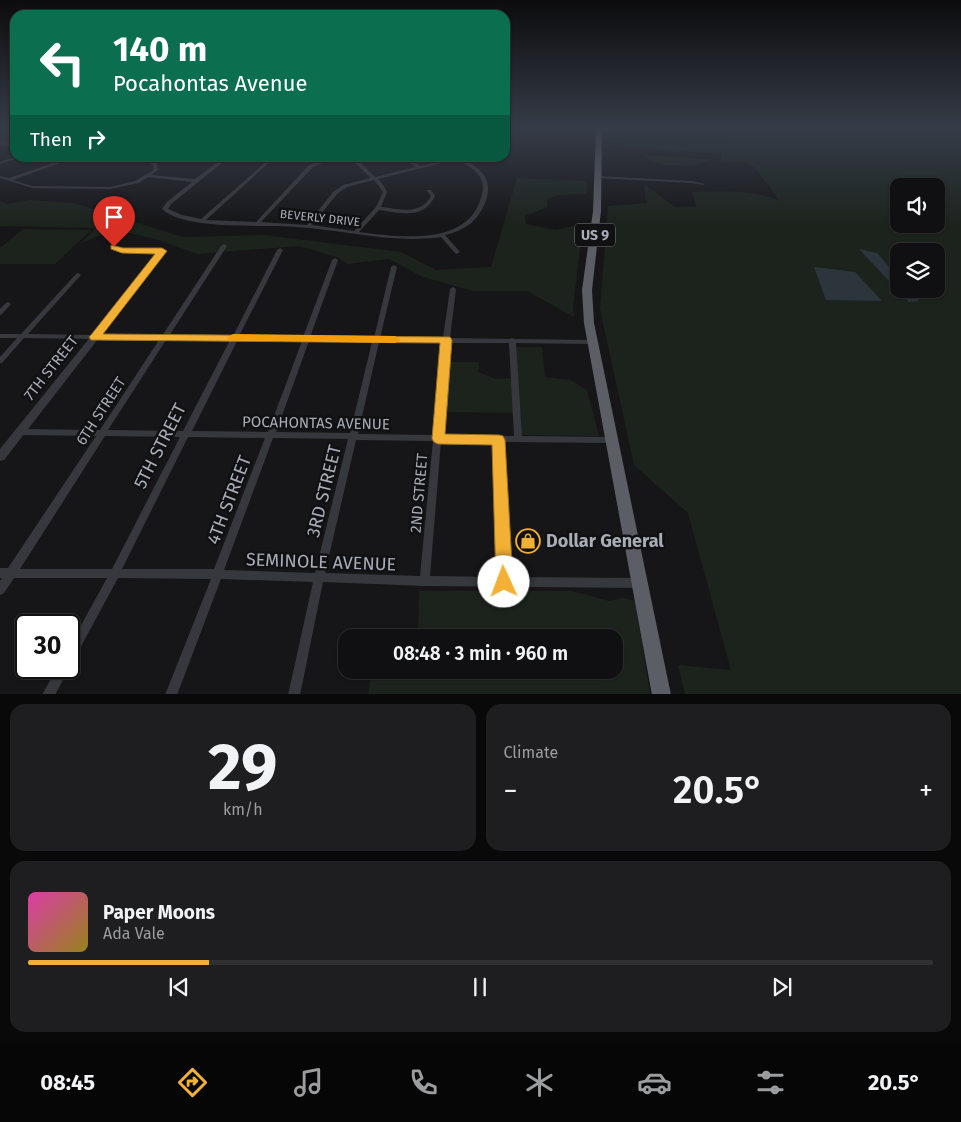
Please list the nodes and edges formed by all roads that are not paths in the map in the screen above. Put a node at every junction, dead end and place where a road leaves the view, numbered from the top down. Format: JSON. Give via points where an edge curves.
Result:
{"nodes":[{"id":1,"x":599,"y":160,"type":"edge"},
{"id":2,"x":60,"y":162,"type":"edge"},
{"id":3,"x":153,"y":162,"type":"edge"},
{"id":4,"x":220,"y":162,"type":"edge"},
{"id":5,"x":268,"y":162,"type":"edge"},
{"id":6,"x":319,"y":162,"type":"edge"},
{"id":7,"x":357,"y":162,"type":"edge"},
{"id":8,"x":411,"y":162,"type":"edge"},
{"id":9,"x":441,"y":162,"type":"edge"},
{"id":10,"x":465,"y":162,"type":"edge"},
{"id":11,"x":418,"y":167,"type":"junction"},
{"id":12,"x":149,"y":176,"type":"junction"},
{"id":13,"x":0,"y":177,"type":"edge"},
{"id":14,"x":598,"y":177,"type":"junction"},
{"id":15,"x":373,"y":178,"type":"junction"},
{"id":16,"x":8,"y":180,"type":"junction"},
{"id":17,"x":197,"y":181,"type":"junction"},
{"id":18,"x":703,"y":184,"type":"dead end"},
{"id":19,"x":429,"y":191,"type":"dead end"},
{"id":20,"x":378,"y":208,"type":"junction"},
{"id":21,"x":203,"y":220,"type":"junction"},
{"id":22,"x":257,"y":224,"type":"junction"},
{"id":23,"x":309,"y":226,"type":"junction"},
{"id":24,"x":356,"y":232,"type":"junction"},
{"id":25,"x":442,"y":235,"type":"junction"},
{"id":26,"x":224,"y":246,"type":"dead end"},
{"id":27,"x":114,"y":247,"type":"dead end"},
{"id":28,"x":280,"y":250,"type":"dead end"},
{"id":29,"x":457,"y":252,"type":"dead end"},
{"id":30,"x":335,"y":260,"type":"dead end"},
{"id":31,"x":394,"y":267,"type":"dead end"},
{"id":32,"x":78,"y":275,"type":"dead end"},
{"id":33,"x":453,"y":288,"type":"dead end"},
{"id":34,"x":8,"y":304,"type":"dead end"},
{"id":35,"x":0,"y":312,"type":"edge"},
{"id":36,"x":0,"y":336,"type":"edge"},
{"id":37,"x":24,"y":336,"type":"junction"},
{"id":38,"x":95,"y":337,"type":"junction"},
{"id":39,"x":164,"y":338,"type":"junction"},
{"id":40,"x":235,"y":338,"type":"junction"},
{"id":41,"x":305,"y":338,"type":"junction"},
{"id":42,"x":376,"y":340,"type":"junction"},
{"id":43,"x":446,"y":340,"type":"junction"},
{"id":44,"x":512,"y":340,"type":"junction"},
{"id":45,"x":592,"y":342,"type":"junction"},
{"id":46,"x":0,"y":361,"type":"edge"},
{"id":47,"x":20,"y":432,"type":"junction"},
{"id":48,"x":102,"y":434,"type":"junction"},
{"id":49,"x":185,"y":434,"type":"junction"},
{"id":50,"x":270,"y":437,"type":"junction"},
{"id":51,"x":354,"y":438,"type":"junction"},
{"id":52,"x":438,"y":439,"type":"junction"},
{"id":53,"x":518,"y":439,"type":"junction"},
{"id":54,"x":499,"y":440,"type":"junction"},
{"id":55,"x":612,"y":440,"type":"junction"},
{"id":56,"x":0,"y":457,"type":"edge"},
{"id":57,"x":5,"y":573,"type":"edge"},
{"id":58,"x":218,"y":574,"type":"junction"},
{"id":59,"x":114,"y":575,"type":"junction"},
{"id":60,"x":319,"y":577,"type":"junction"},
{"id":61,"x":425,"y":582,"type":"junction"},
{"id":62,"x":504,"y":582,"type":"junction"},
{"id":63,"x":640,"y":583,"type":"junction"},
{"id":64,"x":0,"y":590,"type":"edge"},
{"id":65,"x":80,"y":637,"type":"edge"},
{"id":66,"x":57,"y":679,"type":"edge"},
{"id":67,"x":48,"y":694,"type":"edge"},
{"id":68,"x":171,"y":694,"type":"edge"},
{"id":69,"x":294,"y":694,"type":"edge"},
{"id":70,"x":662,"y":694,"type":"edge"}],
"edges":[{"from":1,"to":14,"type":"highway","number":"US 9"},
{"from":2,"to":16,"type":"street"},
{"from":3,"to":12,"type":"street","via":[[156,167]]},
{"from":4,"to":17,"type":"street","name":"BEVERLY DRIVE"},
{"from":5,"to":21,"type":"street"},
{"from":6,"to":22,"type":"street","via":[[311,166]]},
{"from":7,"to":15,"type":"street"},
{"from":8,"to":11,"type":"street"},
{"from":9,"to":11,"type":"street"},
{"from":10,"to":25,"type":"street","name":"BEVERLY DRIVE","via":[[483,175],[487,190],[476,217]]},
{"from":11,"to":15,"type":"street"},
{"from":12,"to":16,"type":"street","via":[[110,188],[32,187]]},
{"from":12,"to":17,"type":"street"},
{"from":13,"to":16,"type":"street"},
{"from":14,"to":18,"type":"street"},
{"from":14,"to":45,"type":"highway","number":"US 9","via":[[587,299]]},
{"from":15,"to":20,"type":"street","via":[[385,192]]},
{"from":15,"to":23,"type":"street","via":[[345,186],[334,193]]},
{"from":17,"to":21,"type":"street","name":"BEVERLY DRIVE","via":[[165,208],[173,214]]},
{"from":19,"to":20,"type":"street","via":[[433,196],[430,204],[422,210]]},
{"from":20,"to":24,"type":"street"},
{"from":21,"to":22,"type":"street","name":"BEVERLY DRIVE"},
{"from":22,"to":23,"type":"street","name":"BEVERLY DRIVE"},
{"from":23,"to":24,"type":"street","name":"BEVERLY DRIVE"},
{"from":24,"to":25,"type":"street","name":"BEVERLY DRIVE","via":[[417,238]]},
{"from":25,"to":29,"type":"street"},
{"from":26,"to":39,"type":"street","name":"6TH STREET"},
{"from":27,"to":38,"type":"street","name":"7TH STREET","via":[[162,251]]},
{"from":28,"to":40,"type":"street","name":"5TH STREET"},
{"from":30,"to":41,"type":"street","name":"4TH STREET"},
{"from":31,"to":42,"type":"street","name":"3RD STREET"},
{"from":32,"to":37,"type":"street"},
{"from":33,"to":43,"type":"street","name":"2ND STREET"},
{"from":34,"to":35,"type":"street"},
{"from":36,"to":37,"type":"street"},
{"from":37,"to":38,"type":"street"},
{"from":37,"to":46,"type":"street"},
{"from":38,"to":39,"type":"street"},
{"from":38,"to":47,"type":"street","name":"7TH STREET"},
{"from":39,"to":40,"type":"street"},
{"from":39,"to":48,"type":"street","name":"6TH STREET"},
{"from":40,"to":41,"type":"street"},
{"from":40,"to":49,"type":"street","name":"5TH STREET"},
{"from":41,"to":42,"type":"street"},
{"from":41,"to":50,"type":"street","name":"4TH STREET"},
{"from":42,"to":43,"type":"street"},
{"from":42,"to":51,"type":"street","name":"3RD STREET"},
{"from":43,"to":44,"type":"street"},
{"from":43,"to":52,"type":"street","name":"2ND STREET"},
{"from":44,"to":45,"type":"street"},
{"from":44,"to":53,"type":"street"},
{"from":45,"to":55,"type":"highway","number":"US 9"},
{"from":47,"to":48,"type":"street","name":"POCAHONTAS AVENUE"},
{"from":47,"to":56,"type":"street","name":"7TH STREET"},
{"from":48,"to":49,"type":"street","name":"POCAHONTAS AVENUE"},
{"from":48,"to":57,"type":"street","name":"6TH STREET"},
{"from":49,"to":50,"type":"street","name":"POCAHONTAS AVENUE"},
{"from":49,"to":59,"type":"street","name":"5TH STREET"},
{"from":50,"to":51,"type":"street","name":"POCAHONTAS AVENUE"},
{"from":50,"to":58,"type":"street","name":"4TH STREET"},
{"from":51,"to":52,"type":"street","name":"POCAHONTAS AVENUE"},
{"from":51,"to":60,"type":"street","name":"3RD STREET"},
{"from":52,"to":54,"type":"street","name":"POCAHONTAS AVENUE"},
{"from":52,"to":61,"type":"street","name":"2ND STREET"},
{"from":53,"to":54,"type":"street","name":"POCAHONTAS AVENUE"},
{"from":53,"to":55,"type":"street","name":"POCAHONTAS AVENUE"},
{"from":54,"to":62,"type":"street"},
{"from":55,"to":63,"type":"highway","number":"US 9"},
{"from":57,"to":59,"type":"street","name":"SEMINOLE AVENUE"},
{"from":57,"to":64,"type":"street","name":"6TH STREET"},
{"from":58,"to":59,"type":"street","name":"SEMINOLE AVENUE"},
{"from":58,"to":60,"type":"street","name":"SEMINOLE AVENUE"},
{"from":58,"to":68,"type":"street","name":"4TH STREET"},
{"from":59,"to":65,"type":"street","name":"5TH STREET"},
{"from":60,"to":61,"type":"street","name":"SEMINOLE AVENUE"},
{"from":60,"to":69,"type":"street","name":"3RD STREET"},
{"from":61,"to":62,"type":"street","name":"SEMINOLE AVENUE"},
{"from":62,"to":63,"type":"street","name":"SEMINOLE AVENUE"},
{"from":63,"to":70,"type":"highway","number":"US 9"},
{"from":66,"to":67,"type":"street"}]}
